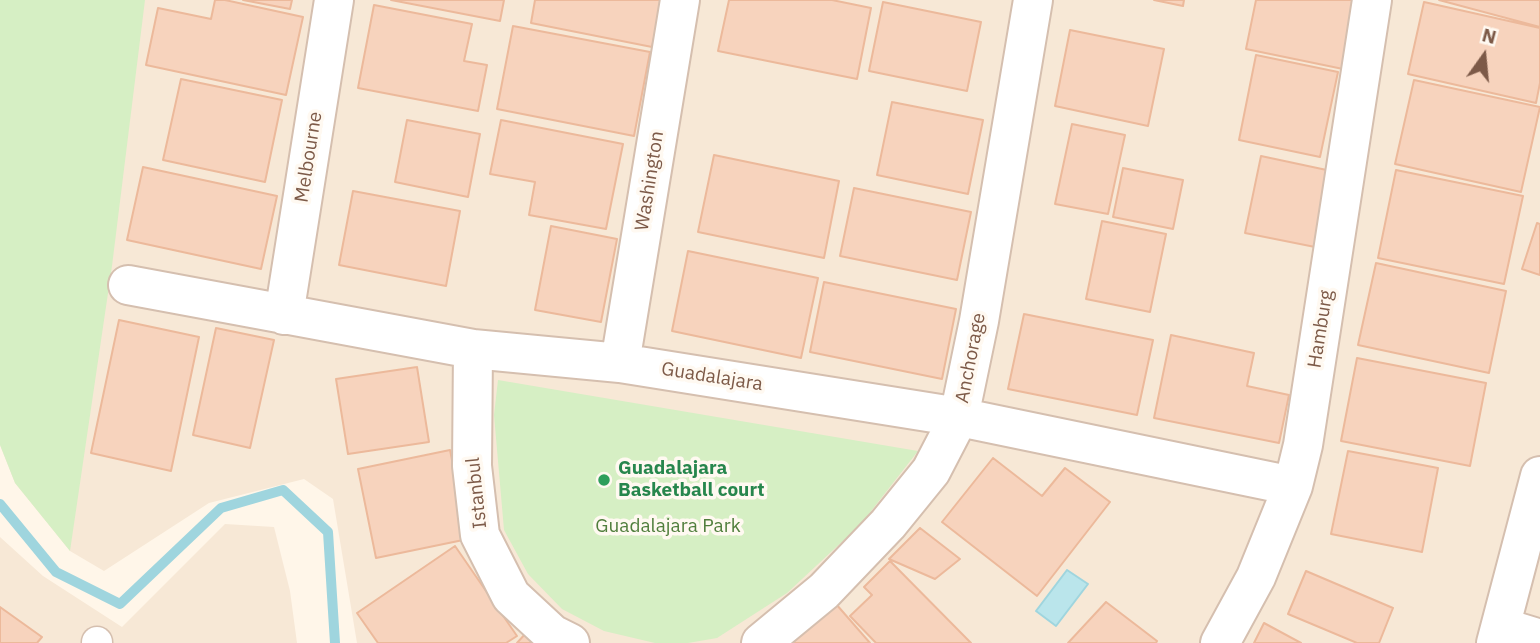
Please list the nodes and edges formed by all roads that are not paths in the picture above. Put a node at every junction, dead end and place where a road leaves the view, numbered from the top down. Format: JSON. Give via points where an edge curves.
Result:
{"nodes":[{"id":1,"x":334,"y":0,"type":"edge"},
{"id":2,"x":680,"y":0,"type":"edge"},
{"id":3,"x":1033,"y":0,"type":"edge"},
{"id":4,"x":1372,"y":0,"type":"edge"},
{"id":5,"x":128,"y":285,"type":"dead end"},
{"id":6,"x":284,"y":315,"type":"junction"},
{"id":7,"x":473,"y":349,"type":"junction"},
{"id":8,"x":620,"y":363,"type":"junction"},
{"id":9,"x":959,"y":417,"type":"junction"},
{"id":10,"x":1540,"y":476,"type":"edge"},
{"id":11,"x":1293,"y":486,"type":"junction"},
{"id":12,"x":1499,"y":635,"type":"edge"},
{"id":13,"x":1540,"y":639,"type":"edge"},
{"id":14,"x":570,"y":643,"type":"edge"},
{"id":15,"x":761,"y":643,"type":"edge"},
{"id":16,"x":1220,"y":643,"type":"edge"}],
"edges":[{"from":1,"to":6,"type":"street","name":"Melbourne"},
{"from":2,"to":8,"type":"street","name":"Washington"},
{"from":3,"to":9,"type":"street","name":"Anchorage"},
{"from":4,"to":11,"type":"street","name":"Hamburg"},
{"from":5,"to":6,"type":"street","name":"Guadalajara"},
{"from":6,"to":7,"type":"street","name":"Guadalajara"},
{"from":7,"to":8,"type":"street","name":"Guadalajara"},
{"from":7,"to":14,"type":"street","name":"Istanbul","via":[[472,466],[480,535],[511,596],[552,634]]},
{"from":8,"to":9,"type":"street","name":"Guadalajara"},
{"from":9,"to":11,"type":"street","name":"Guadalajara"},
{"from":9,"to":15,"type":"street","name":"Anchorage","via":[[931,471],[888,524],[824,591]]},
{"from":10,"to":12,"type":"street"},
{"from":11,"to":16,"type":"street","name":"Hamburg","via":[[1256,577]]},
{"from":12,"to":13,"type":"street"}]}
